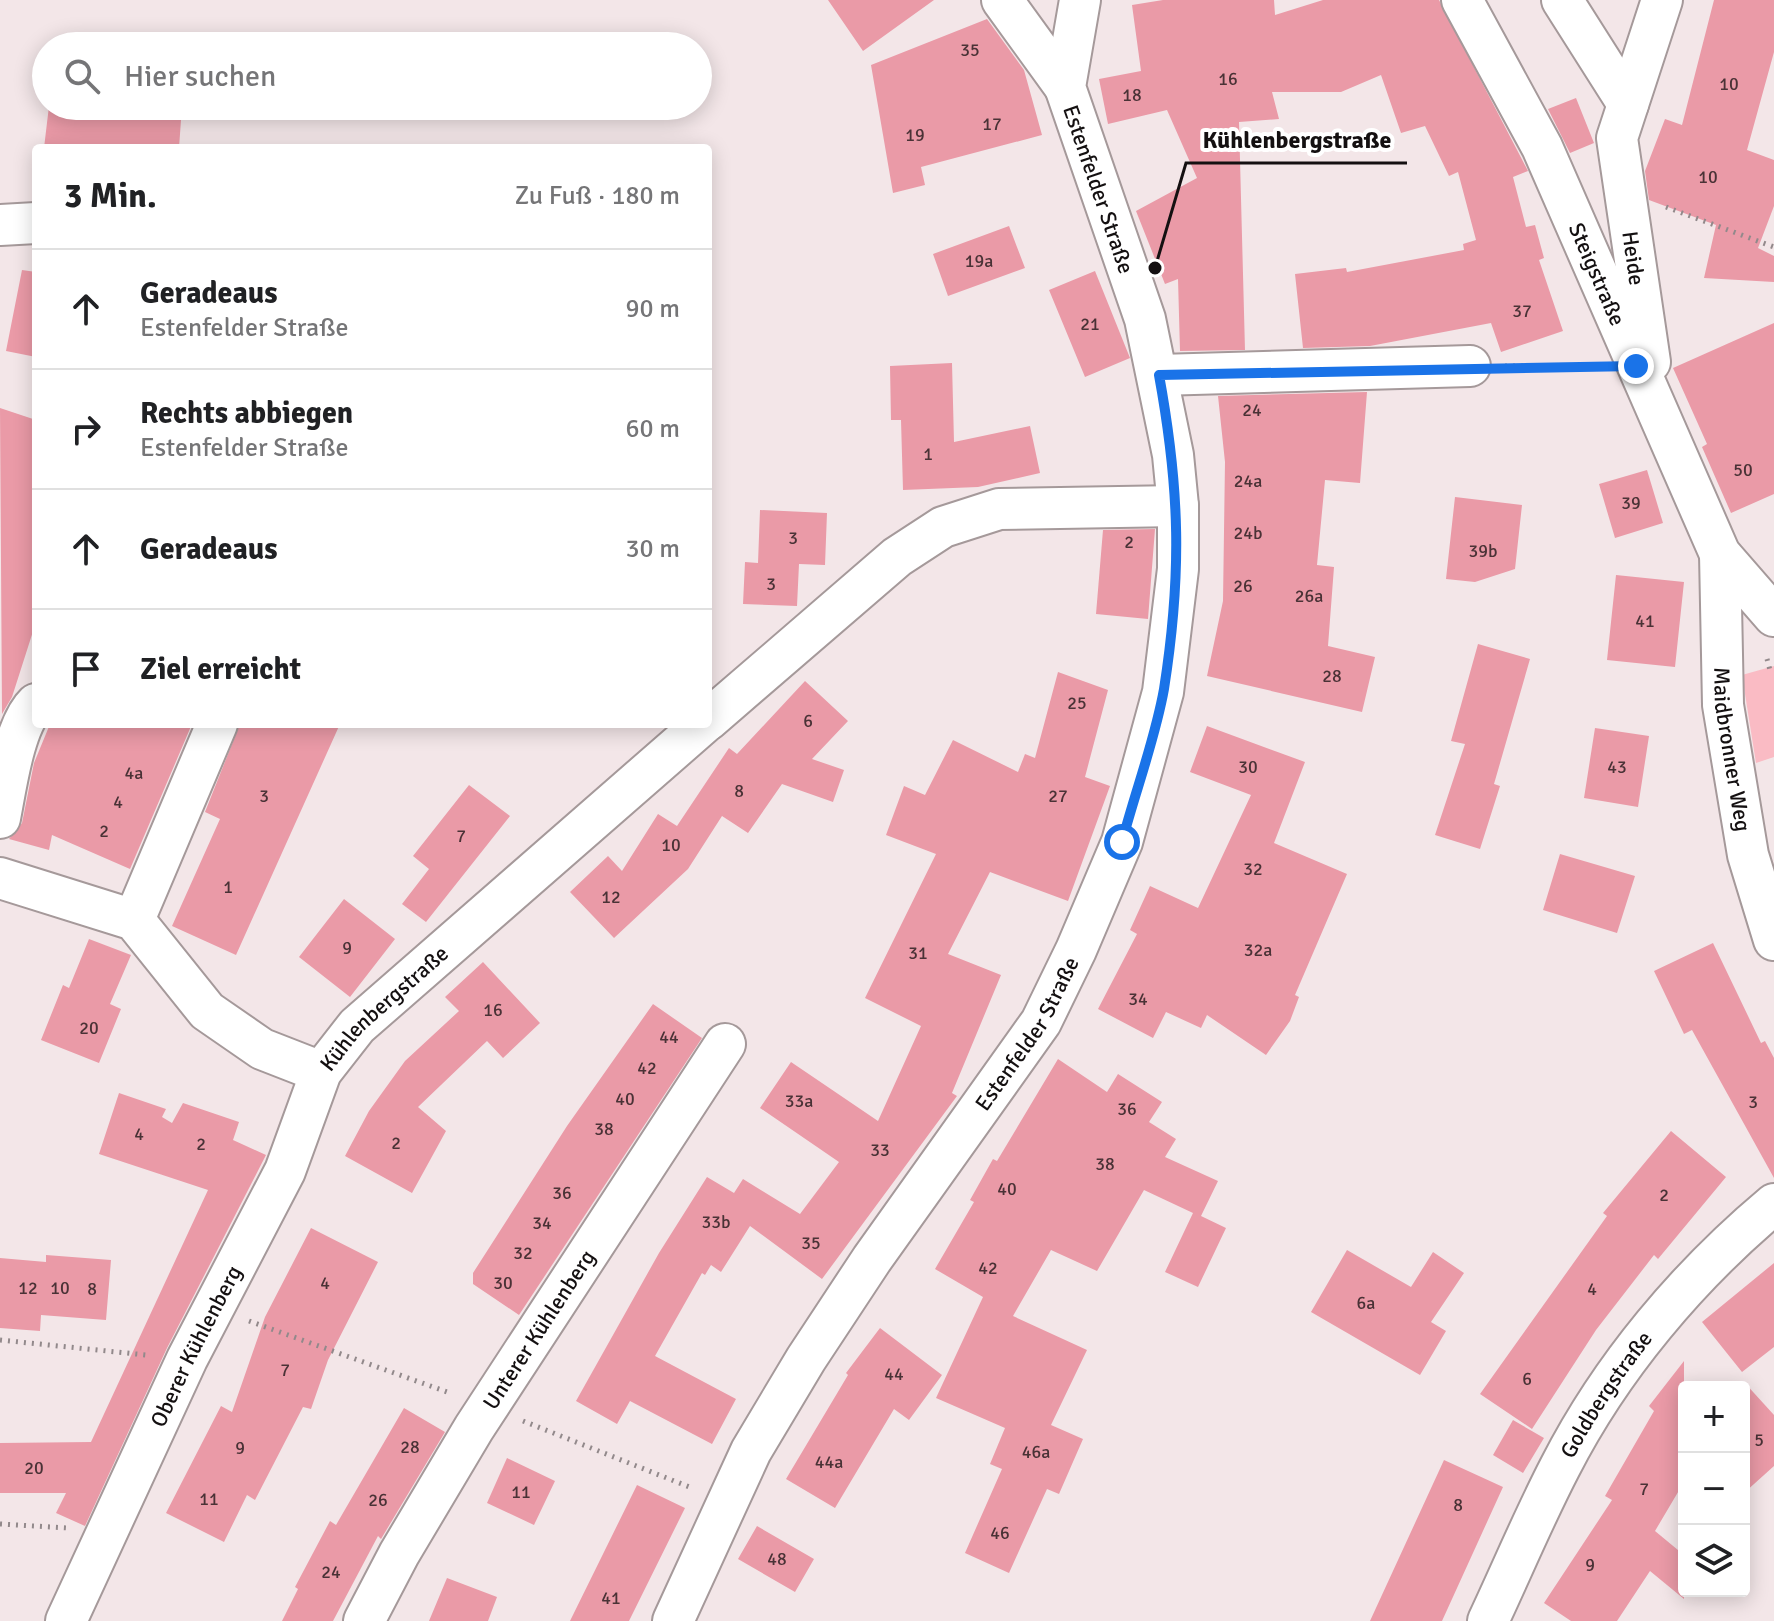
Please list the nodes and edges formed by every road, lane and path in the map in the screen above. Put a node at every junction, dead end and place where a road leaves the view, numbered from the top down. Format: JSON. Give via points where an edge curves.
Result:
{"nodes":[{"id":1,"x":1002,"y":0,"type":"edge"},
{"id":2,"x":1080,"y":0,"type":"edge"},
{"id":3,"x":1462,"y":0,"type":"edge"},
{"id":4,"x":1562,"y":0,"type":"edge"},
{"id":5,"x":1662,"y":0,"type":"edge"},
{"id":6,"x":1065,"y":87,"type":"junction"},
{"id":7,"x":1628,"y":104,"type":"junction"},
{"id":8,"x":1624,"y":192,"type":"junction"},
{"id":9,"x":32,"y":223,"type":"edge"},
{"id":10,"x":0,"y":225,"type":"edge"},
{"id":11,"x":1774,"y":247,"type":"edge"},
{"id":12,"x":1470,"y":366,"type":"joint"},
{"id":13,"x":1636,"y":366,"type":"junction"},
{"id":14,"x":1159,"y":375,"type":"junction"},
{"id":15,"x":1657,"y":413,"type":"junction"},
{"id":16,"x":1178,"y":506,"type":"junction"},
{"id":17,"x":1720,"y":554,"type":"junction"},
{"id":18,"x":1774,"y":616,"type":"edge"},
{"id":19,"x":1767,"y":659,"type":"dead end"},
{"id":20,"x":1771,"y":674,"type":"dead end"},
{"id":21,"x":32,"y":708,"type":"edge"},
{"id":22,"x":712,"y":717,"type":"edge"},
{"id":23,"x":215,"y":728,"type":"edge"},
{"id":24,"x":698,"y":728,"type":"edge"},
{"id":25,"x":4,"y":776,"type":"edge"},
{"id":26,"x":0,"y":818,"type":"edge"},
{"id":27,"x":0,"y":878,"type":"edge"},
{"id":28,"x":134,"y":920,"type":"junction"},
{"id":29,"x":1774,"y":940,"type":"edge"},
{"id":30,"x":725,"y":1044,"type":"dead end"},
{"id":31,"x":321,"y":1072,"type":"junction"},
{"id":32,"x":1774,"y":1204,"type":"edge"},
{"id":33,"x":0,"y":1340,"type":"edge"},
{"id":34,"x":187,"y":1359,"type":"junction"},
{"id":35,"x":0,"y":1524,"type":"edge"},
{"id":36,"x":108,"y":1530,"type":"junction"},
{"id":37,"x":66,"y":1621,"type":"edge"},
{"id":38,"x":364,"y":1621,"type":"edge"},
{"id":39,"x":673,"y":1621,"type":"edge"},
{"id":40,"x":1488,"y":1621,"type":"edge"}],
"edges":[{"from":1,"to":6,"type":"street"},
{"from":2,"to":6,"type":"street","name":"Estenfelder Straße"},
{"from":3,"to":13,"type":"street","name":"Steigstraße","via":[[1542,147]]},
{"from":4,"to":7,"type":"street"},
{"from":5,"to":7,"type":"street","name":"Heide"},
{"from":6,"to":14,"type":"street","name":"Estenfelder Straße","via":[[1145,319]]},
{"from":7,"to":8,"type":"street","name":"Heide","via":[[1617,138]]},
{"from":8,"to":11,"type":"path"},
{"from":8,"to":15,"type":"street","name":"Heide"},
{"from":9,"to":10,"type":"street"},
{"from":12,"to":13,"type":"path"},
{"from":12,"to":14,"type":"street"},
{"from":13,"to":15,"type":"street","name":"Steigstraße"},
{"from":14,"to":16,"type":"street","name":"Estenfelder Straße"},
{"from":15,"to":17,"type":"street","name":"Steigstraße"},
{"from":16,"to":22,"type":"street","via":[[999,509],[943,527],[897,557]]},
{"from":16,"to":39,"type":"street","name":"Estenfelder Straße","via":[[1178,569],[1163,692],[1122,842],[1076,950],[1023,1051],[872,1259],[751,1451]]},
{"from":17,"to":18,"type":"street"},
{"from":17,"to":29,"type":"street","name":"Maidbronner Weg","via":[[1723,705],[1748,855]]},
{"from":19,"to":20,"type":"path"},
{"from":21,"to":25,"type":"street"},
{"from":23,"to":28,"type":"street"},
{"from":24,"to":31,"type":"street","name":"Kühlenbergstraße","via":[[357,1026]]},
{"from":25,"to":26,"type":"street"},
{"from":27,"to":28,"type":"street"},
{"from":28,"to":31,"type":"street","name":"Kühlenbergstraße","via":[[207,1011],[262,1049]]},
{"from":30,"to":38,"type":"street","name":"Unterer Kühlenberg","via":[[429,1503]]},
{"from":31,"to":34,"type":"street","name":"Oberer Kühlenberg","via":[[285,1171]]},
{"from":32,"to":40,"type":"street","name":"Goldbergstraße","via":[[1707,1266],[1600,1399],[1560,1466]]},
{"from":33,"to":34,"type":"path"},
{"from":34,"to":36,"type":"street","name":"Oberer Kühlenberg"},
{"from":35,"to":36,"type":"path"},
{"from":36,"to":37,"type":"street","name":"Oberer Kühlenberg"}]}
